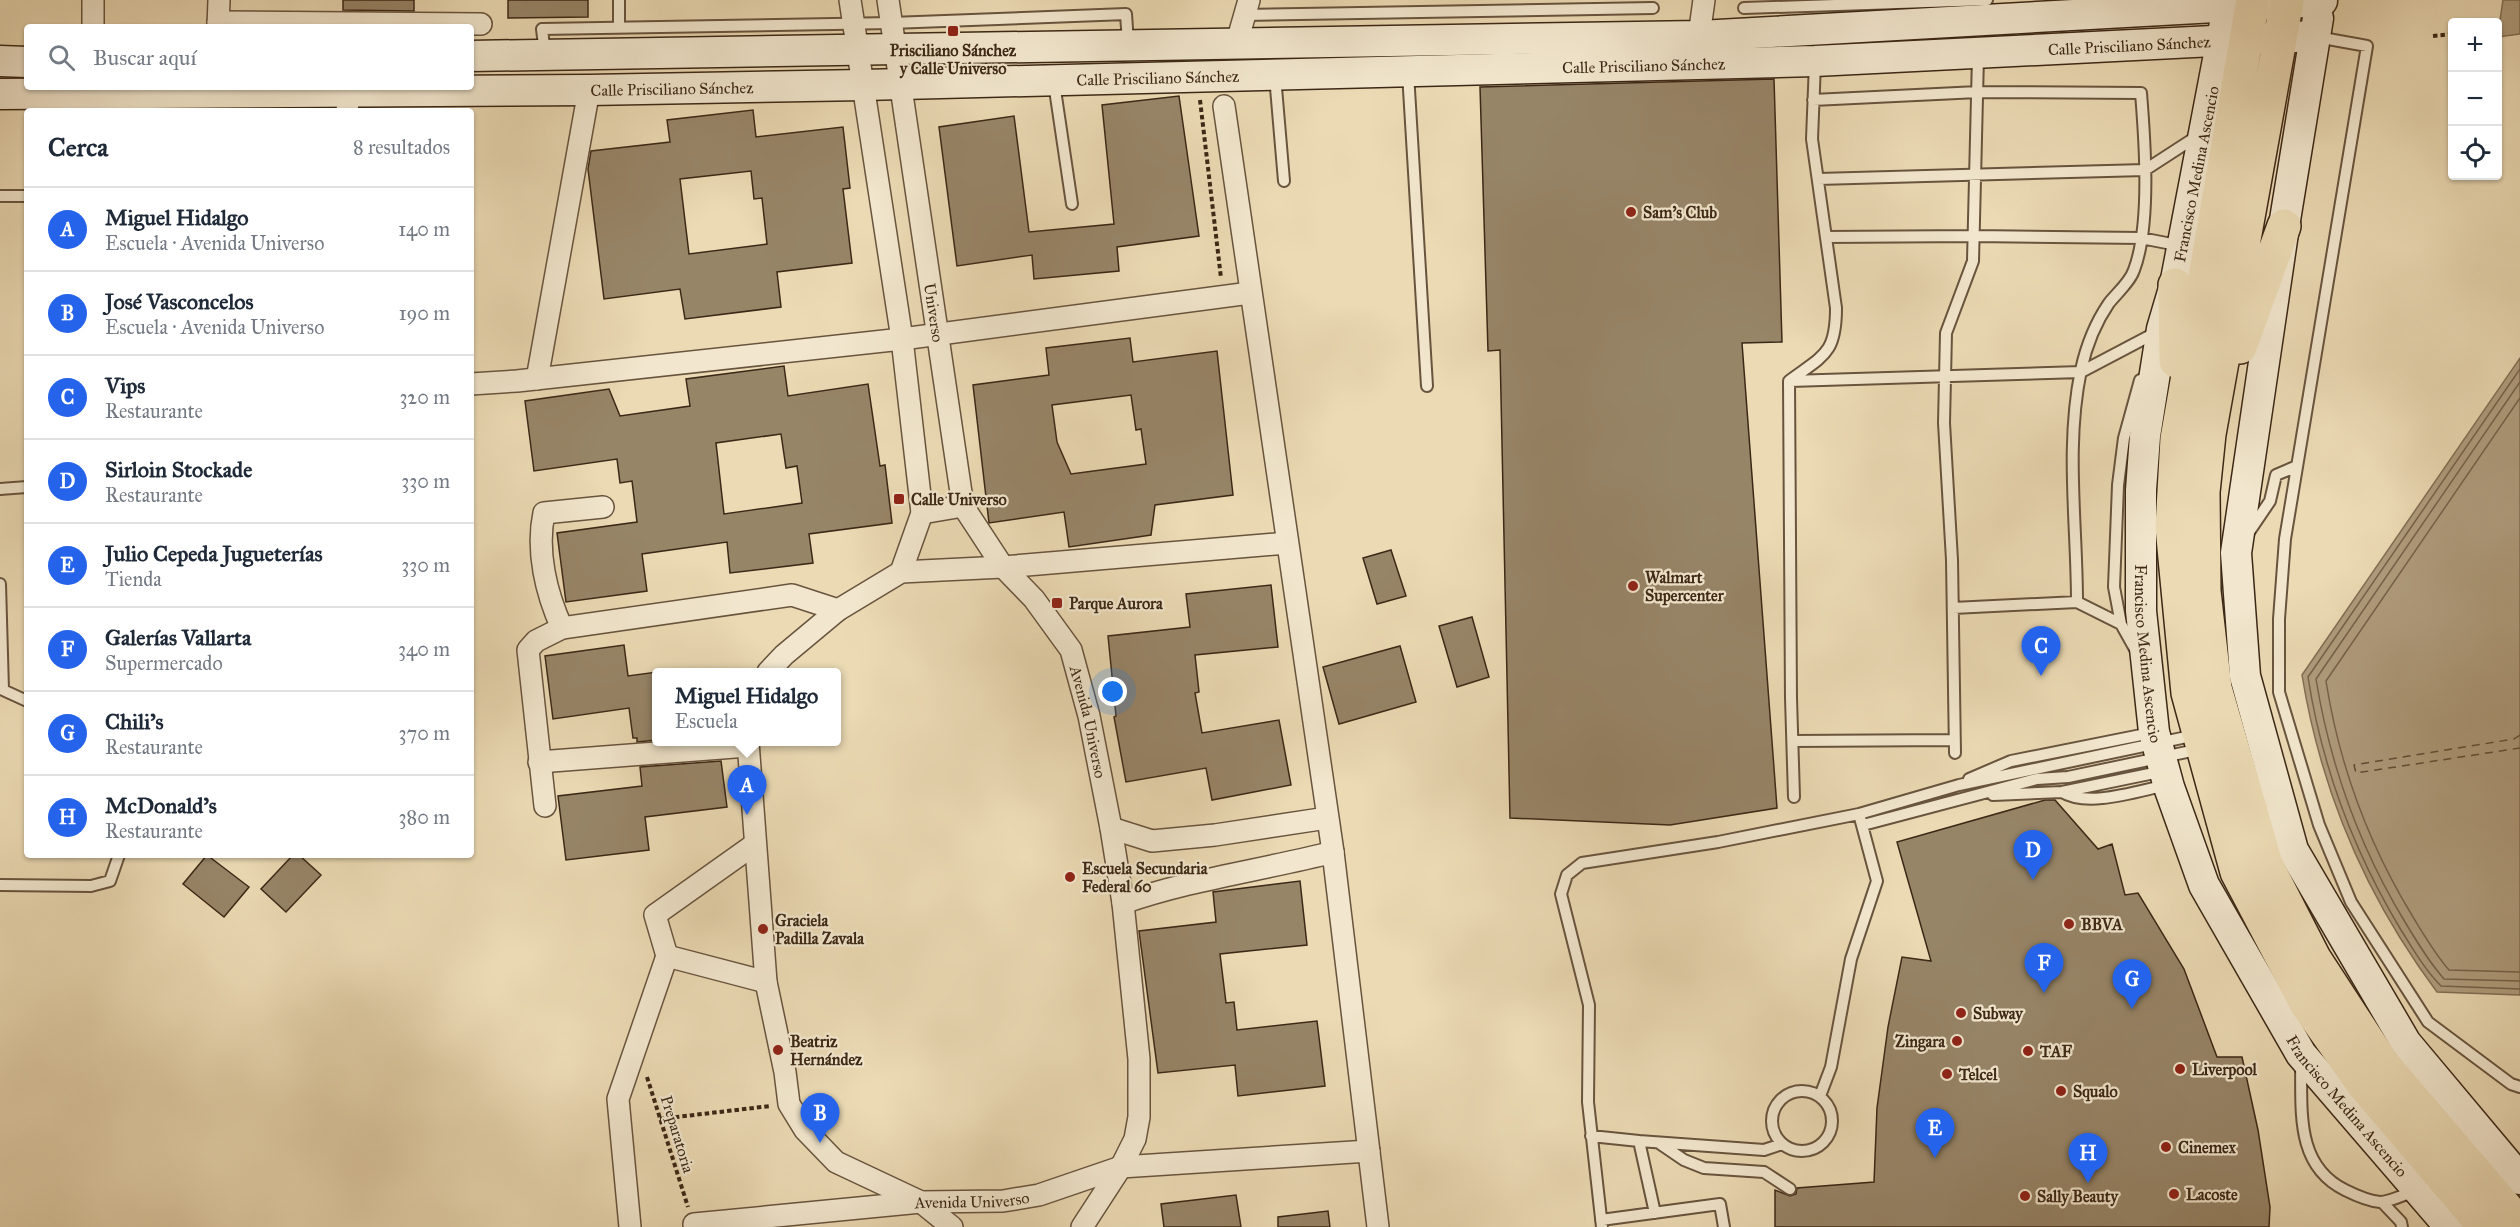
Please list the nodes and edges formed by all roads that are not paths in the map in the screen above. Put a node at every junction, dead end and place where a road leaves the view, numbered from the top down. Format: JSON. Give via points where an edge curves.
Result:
{"nodes":[{"id":1,"x":93,"y":0,"type":"edge"},
{"id":2,"x":219,"y":0,"type":"edge"},
{"id":3,"x":619,"y":0,"type":"edge"},
{"id":4,"x":850,"y":0,"type":"edge"},
{"id":5,"x":888,"y":0,"type":"edge"},
{"id":6,"x":1704,"y":0,"type":"edge"},
{"id":7,"x":1987,"y":0,"type":"edge"},
{"id":8,"x":2287,"y":1,"type":"edge"},
{"id":9,"x":2322,"y":1,"type":"edge"},
{"id":10,"x":2241,"y":3,"type":"edge"},
{"id":11,"x":2144,"y":6,"type":"edge"},
{"id":12,"x":1653,"y":8,"type":"dead end"},
{"id":13,"x":1744,"y":8,"type":"dead end"},
{"id":14,"x":2060,"y":8,"type":"edge"},
{"id":15,"x":1243,"y":19,"type":"edge"},
{"id":16,"x":93,"y":24,"type":"edge"},
{"id":17,"x":218,"y":24,"type":"edge"},
{"id":18,"x":481,"y":24,"type":"dead end"},
{"id":19,"x":893,"y":35,"type":"junction"},
{"id":20,"x":854,"y":36,"type":"junction"},
{"id":21,"x":2279,"y":36,"type":"junction"},
{"id":22,"x":2314,"y":36,"type":"junction"},
{"id":23,"x":627,"y":37,"type":"junction"},
{"id":24,"x":2234,"y":40,"type":"junction"},
{"id":25,"x":1817,"y":45,"type":"junction"},
{"id":26,"x":1697,"y":50,"type":"junction"},
{"id":27,"x":1978,"y":53,"type":"junction"},
{"id":28,"x":474,"y":56,"type":"edge"},
{"id":29,"x":0,"y":61,"type":"edge"},
{"id":30,"x":24,"y":62,"type":"edge"},
{"id":31,"x":1408,"y":70,"type":"junction"},
{"id":32,"x":1275,"y":74,"type":"junction"},
{"id":33,"x":1053,"y":80,"type":"junction"},
{"id":34,"x":902,"y":82,"type":"junction"},
{"id":35,"x":864,"y":85,"type":"junction"},
{"id":36,"x":589,"y":90,"type":"junction"},
{"id":37,"x":1978,"y":92,"type":"junction"},
{"id":38,"x":0,"y":94,"type":"edge"},
{"id":39,"x":1813,"y":100,"type":"junction"},
{"id":40,"x":348,"y":102,"type":"edge"},
{"id":41,"x":1224,"y":106,"type":"dead end"},
{"id":42,"x":2204,"y":132,"type":"junction"},
{"id":43,"x":2145,"y":170,"type":"junction"},
{"id":44,"x":1977,"y":174,"type":"junction"},
{"id":45,"x":1818,"y":179,"type":"junction"},
{"id":46,"x":1284,"y":180,"type":"dead end"},
{"id":47,"x":0,"y":196,"type":"edge"},
{"id":48,"x":24,"y":196,"type":"edge"},
{"id":49,"x":1072,"y":204,"type":"dead end"},
{"id":50,"x":2284,"y":226,"type":"junction"},
{"id":51,"x":1974,"y":236,"type":"junction"},
{"id":52,"x":1826,"y":237,"type":"junction"},
{"id":53,"x":2141,"y":238,"type":"junction"},
{"id":54,"x":2182,"y":246,"type":"junction"},
{"id":55,"x":2175,"y":285,"type":"junction"},
{"id":56,"x":1250,"y":293,"type":"junction"},
{"id":57,"x":939,"y":333,"type":"junction"},
{"id":58,"x":902,"y":339,"type":"junction"},
{"id":59,"x":2160,"y":342,"type":"junction"},
{"id":60,"x":2081,"y":372,"type":"junction"},
{"id":61,"x":1945,"y":374,"type":"junction"},
{"id":62,"x":537,"y":379,"type":"junction"},
{"id":63,"x":1789,"y":381,"type":"junction"},
{"id":64,"x":474,"y":384,"type":"edge"},
{"id":65,"x":1427,"y":386,"type":"dead end"},
{"id":66,"x":2209,"y":434,"type":"junction"},
{"id":67,"x":2177,"y":439,"type":"junction"},
{"id":68,"x":2297,"y":466,"type":"junction"},
{"id":69,"x":24,"y":487,"type":"edge"},
{"id":70,"x":0,"y":489,"type":"edge"},
{"id":71,"x":963,"y":506,"type":"junction"},
{"id":72,"x":603,"y":507,"type":"dead end"},
{"id":73,"x":922,"y":513,"type":"junction"},
{"id":74,"x":1287,"y":543,"type":"junction"},
{"id":75,"x":2236,"y":553,"type":"junction"},
{"id":76,"x":1003,"y":567,"type":"junction"},
{"id":77,"x":901,"y":572,"type":"junction"},
{"id":78,"x":0,"y":584,"type":"edge"},
{"id":79,"x":2077,"y":602,"type":"junction"},
{"id":80,"x":1953,"y":608,"type":"junction"},
{"id":81,"x":838,"y":610,"type":"junction"},
{"id":82,"x":2121,"y":624,"type":"junction"},
{"id":83,"x":562,"y":628,"type":"junction"},
{"id":84,"x":772,"y":668,"type":"edge"},
{"id":85,"x":2146,"y":668,"type":"junction"},
{"id":86,"x":2,"y":691,"type":"edge"},
{"id":87,"x":24,"y":700,"type":"edge"},
{"id":88,"x":2230,"y":736,"type":"junction"},
{"id":89,"x":1954,"y":740,"type":"junction"},
{"id":90,"x":1793,"y":741,"type":"junction"},
{"id":91,"x":725,"y":746,"type":"edge"},
{"id":92,"x":748,"y":746,"type":"edge"},
{"id":93,"x":1954,"y":753,"type":"dead end"},
{"id":94,"x":2161,"y":758,"type":"junction"},
{"id":95,"x":539,"y":762,"type":"junction"},
{"id":96,"x":1794,"y":797,"type":"dead end"},
{"id":97,"x":1966,"y":797,"type":"junction"},
{"id":98,"x":545,"y":806,"type":"dead end"},
{"id":99,"x":1859,"y":814,"type":"junction"},
{"id":100,"x":1327,"y":818,"type":"junction"},
{"id":101,"x":1863,"y":825,"type":"junction"},
{"id":102,"x":1111,"y":828,"type":"junction"},
{"id":103,"x":755,"y":844,"type":"junction"},
{"id":104,"x":1334,"y":852,"type":"junction"},
{"id":105,"x":118,"y":858,"type":"edge"},
{"id":106,"x":0,"y":885,"type":"edge"},
{"id":107,"x":1123,"y":903,"type":"junction"},
{"id":108,"x":667,"y":956,"type":"junction"},
{"id":109,"x":766,"y":982,"type":"junction"},
{"id":110,"x":2301,"y":1054,"type":"junction"},
{"id":111,"x":2520,"y":1086,"type":"edge"},
{"id":112,"x":1820,"y":1096,"type":"junction"},
{"id":113,"x":1591,"y":1136,"type":"junction"},
{"id":114,"x":1639,"y":1141,"type":"junction"},
{"id":115,"x":1658,"y":1142,"type":"junction"},
{"id":116,"x":1782,"y":1144,"type":"junction"},
{"id":117,"x":1369,"y":1151,"type":"junction"},
{"id":118,"x":1121,"y":1167,"type":"junction"},
{"id":119,"x":2520,"y":1179,"type":"edge"},
{"id":120,"x":1790,"y":1189,"type":"dead end"},
{"id":121,"x":2419,"y":1190,"type":"junction"},
{"id":122,"x":921,"y":1202,"type":"junction"},
{"id":123,"x":2382,"y":1202,"type":"junction"},
{"id":124,"x":1655,"y":1213,"type":"junction"},
{"id":125,"x":694,"y":1224,"type":"road end"},
{"id":126,"x":1602,"y":1224,"type":"edge"},
{"id":127,"x":2520,"y":1224,"type":"edge"},
{"id":128,"x":630,"y":1227,"type":"edge"},
{"id":129,"x":952,"y":1227,"type":"edge"},
{"id":130,"x":1082,"y":1227,"type":"edge"},
{"id":131,"x":1378,"y":1227,"type":"edge"},
{"id":132,"x":1724,"y":1227,"type":"edge"},
{"id":133,"x":2402,"y":1227,"type":"edge"},
{"id":134,"x":2450,"y":1227,"type":"edge"},
{"id":135,"x":2485,"y":1227,"type":"edge"}],
"edges":[{"from":1,"to":16,"type":"street"},
{"from":2,"to":17,"type":"street"},
{"from":3,"to":23,"type":"lane"},
{"from":4,"to":20,"type":"street"},
{"from":5,"to":19,"type":"street","name":"Universo"},
{"from":6,"to":26,"type":"street"},
{"from":7,"to":13,"type":"lane"},
{"from":8,"to":9,"type":"main road","name":"Calle Prisciliano Sánchez"},
{"from":8,"to":10,"type":"main road","name":"Calle Prisciliano Sánchez"},
{"from":8,"to":21,"type":"highway","name":"Francisco Medina Ascencio"},
{"from":9,"to":22,"type":"main road","name":"Francisco Medina Ascencio"},
{"from":10,"to":11,"type":"main road","name":"Calle Prisciliano Sánchez"},
{"from":10,"to":24,"type":"highway","name":"Francisco Medina Ascencio"},
{"from":11,"to":14,"type":"main road","name":"Calle Prisciliano Sánchez"},
{"from":12,"to":15,"type":"lane"},
{"from":14,"to":25,"type":"main road","name":"Calle Prisciliano Sánchez"},
{"from":15,"to":19,"type":"main road","name":"Calle Prisciliano Sánchez","via":[[1128,44]]},
{"from":15,"to":26,"type":"main road","name":"Calle Prisciliano Sánchez"},
{"from":17,"to":18,"type":"street"},
{"from":19,"to":20,"type":"main road","name":"Calle Prisciliano Sánchez"},
{"from":19,"to":34,"type":"street","name":"Universo"},
{"from":20,"to":23,"type":"main road","name":"Calle Prisciliano Sánchez"},
{"from":20,"to":35,"type":"street"},
{"from":21,"to":22,"type":"main road","name":"Calle Prisciliano Sánchez"},
{"from":21,"to":24,"type":"main road","name":"Calle Prisciliano Sánchez"},
{"from":21,"to":66,"type":"highway","name":"Francisco Medina Ascencio"},
{"from":22,"to":50,"type":"main road","name":"Francisco Medina Ascencio"},
{"from":22,"to":68,"type":"lane","via":[[2367,46]]},
{"from":23,"to":28,"type":"main road","name":"Calle Prisciliano Sánchez","via":[[545,54]]},
{"from":24,"to":27,"type":"main road","name":"Calle Prisciliano Sánchez"},
{"from":24,"to":42,"type":"main road","name":"Francisco Medina Ascencio"},
{"from":24,"to":67,"type":"highway","name":"Francisco Medina Ascencio"},
{"from":25,"to":26,"type":"main road","name":"Calle Prisciliano Sánchez"},
{"from":25,"to":27,"type":"main road","name":"Calle Prisciliano Sánchez"},
{"from":25,"to":39,"type":"lane"},
{"from":26,"to":31,"type":"main road","name":"Calle Prisciliano Sánchez"},
{"from":27,"to":37,"type":"lane"},
{"from":29,"to":30,"type":"main road"},
{"from":31,"to":32,"type":"main road","name":"Calle Prisciliano Sánchez"},
{"from":31,"to":65,"type":"lane"},
{"from":32,"to":33,"type":"main road","name":"Calle Prisciliano Sánchez"},
{"from":32,"to":46,"type":"lane"},
{"from":33,"to":34,"type":"main road","name":"Calle Prisciliano Sánchez"},
{"from":33,"to":49,"type":"lane"},
{"from":34,"to":35,"type":"main road","name":"Calle Prisciliano Sánchez"},
{"from":34,"to":57,"type":"street","name":"Universo"},
{"from":35,"to":36,"type":"main road","name":"Calle Prisciliano Sánchez"},
{"from":35,"to":58,"type":"street"},
{"from":36,"to":40,"type":"main road","name":"Calle Prisciliano Sánchez"},
{"from":36,"to":62,"type":"street"},
{"from":37,"to":39,"type":"lane"},
{"from":37,"to":43,"type":"lane","via":[[2140,93]]},
{"from":37,"to":44,"type":"lane"},
{"from":38,"to":40,"type":"main road","name":"Calle Prisciliano Sánchez"},
{"from":39,"to":45,"type":"lane","via":[[1812,139]]},
{"from":41,"to":56,"type":"street"},
{"from":42,"to":43,"type":"lane"},
{"from":42,"to":54,"type":"main road","name":"Francisco Medina Ascencio"},
{"from":43,"to":44,"type":"lane"},
{"from":43,"to":53,"type":"lane"},
{"from":44,"to":45,"type":"lane"},
{"from":44,"to":51,"type":"lane"},
{"from":45,"to":52,"type":"lane"},
{"from":47,"to":48,"type":"lane"},
{"from":50,"to":66,"type":"highway"},
{"from":50,"to":75,"type":"main road","name":"Francisco Medina Ascencio"},
{"from":51,"to":52,"type":"lane"},
{"from":51,"to":53,"type":"lane"},
{"from":51,"to":61,"type":"lane","via":[[1973,261],[1946,333]]},
{"from":52,"to":63,"type":"lane","via":[[1836,334],[1828,351]]},
{"from":53,"to":54,"type":"lane"},
{"from":53,"to":60,"type":"lane","via":[[2134,272],[2108,305],[2087,346]]},
{"from":54,"to":55,"type":"main road","name":"Francisco Medina Ascencio"},
{"from":55,"to":59,"type":"main road","name":"Francisco Medina Ascencio"},
{"from":55,"to":67,"type":"highway"},
{"from":56,"to":57,"type":"street"},
{"from":56,"to":74,"type":"street"},
{"from":57,"to":58,"type":"street"},
{"from":57,"to":71,"type":"street","name":"Universo"},
{"from":58,"to":62,"type":"street"},
{"from":58,"to":73,"type":"street"},
{"from":59,"to":60,"type":"lane"},
{"from":59,"to":82,"type":"lane","via":[[2140,380],[2124,438],[2114,587]]},
{"from":59,"to":85,"type":"main road","name":"Francisco Medina Ascencio","via":[[2141,490],[2140,611]]},
{"from":60,"to":61,"type":"lane"},
{"from":60,"to":79,"type":"lane","via":[[2072,458]]},
{"from":61,"to":63,"type":"lane"},
{"from":61,"to":80,"type":"lane"},
{"from":62,"to":64,"type":"street"},
{"from":63,"to":90,"type":"lane"},
{"from":66,"to":88,"type":"highway","name":"Francisco Medina Ascencio","via":[[2203,492],[2204,591],[2215,688]]},
{"from":67,"to":88,"type":"highway","name":"Francisco Medina Ascencio","via":[[2172,527],[2188,693]]},
{"from":68,"to":75,"type":"lane","via":[[2276,475],[2270,501]]},
{"from":68,"to":111,"type":"lane","via":[[2285,539],[2279,692],[2319,825],[2351,902],[2428,1022],[2511,1084]]},
{"from":69,"to":70,"type":"lane"},
{"from":71,"to":73,"type":"street"},
{"from":71,"to":76,"type":"street","name":"Universo"},
{"from":72,"to":83,"type":"street","via":[[544,513],[539,533],[548,598]]},
{"from":73,"to":77,"type":"street"},
{"from":74,"to":76,"type":"street"},
{"from":74,"to":100,"type":"street"},
{"from":75,"to":88,"type":"main road","name":"Francisco Medina Ascencio","via":[[2245,676]]},
{"from":76,"to":77,"type":"street"},
{"from":76,"to":102,"type":"street","name":"Avenida Universo","via":[[1034,599],[1071,650],[1089,716]]},
{"from":77,"to":81,"type":"street"},
{"from":78,"to":86,"type":"lane"},
{"from":79,"to":80,"type":"lane"},
{"from":79,"to":82,"type":"lane"},
{"from":80,"to":89,"type":"lane"},
{"from":81,"to":83,"type":"street","via":[[792,595]]},
{"from":81,"to":84,"type":"street"},
{"from":82,"to":85,"type":"lane"},
{"from":83,"to":95,"type":"street","via":[[528,650]]},
{"from":85,"to":94,"type":"main road","name":"Francisco Medina Ascencio"},
{"from":86,"to":87,"type":"lane"},
{"from":88,"to":94,"type":"lane"},
{"from":88,"to":94,"type":"lane"},
{"from":88,"to":119,"type":"main road","name":"Francisco Medina Ascencio","via":[[2406,1043]]},
{"from":88,"to":127,"type":"highway","name":"Francisco Medina Ascencio","via":[[2266,864],[2314,958],[2383,1064]]},
{"from":88,"to":135,"type":"highway","name":"Francisco Medina Ascencio","via":[[2237,872],[2307,1005],[2363,1084]]},
{"from":89,"to":90,"type":"lane"},
{"from":89,"to":93,"type":"lane"},
{"from":90,"to":96,"type":"lane"},
{"from":91,"to":95,"type":"street"},
{"from":92,"to":103,"type":"street","name":"Avenida Universo"},
{"from":94,"to":97,"type":"lane","via":[[2068,777],[2037,779]]},
{"from":94,"to":97,"type":"lane","via":[[2086,800],[2045,791]]},
{"from":94,"to":99,"type":"lane","via":[[2011,761],[1980,772],[1959,785]]},
{"from":94,"to":110,"type":"main road","name":"Francisco Medina Ascencio","via":[[2204,885]]},
{"from":95,"to":98,"type":"street"},
{"from":97,"to":101,"type":"lane"},
{"from":99,"to":101,"type":"lane"},
{"from":99,"to":113,"type":"lane","via":[[1718,842],[1605,858],[1582,863],[1567,875],[1561,894],[1589,1005],[1586,1077]]},
{"from":100,"to":102,"type":"street","via":[[1152,841]]},
{"from":100,"to":104,"type":"street"},
{"from":101,"to":112,"type":"lane","via":[[1877,881],[1851,959],[1831,1067]]},
{"from":102,"to":107,"type":"street","name":"Avenida Universo"},
{"from":103,"to":108,"type":"street","via":[[655,915]]},
{"from":103,"to":109,"type":"street","name":"Avenida Universo"},
{"from":104,"to":107,"type":"street","via":[[1200,880]]},
{"from":104,"to":117,"type":"street"},
{"from":105,"to":106,"type":"lane","via":[[110,881],[101,884]]},
{"from":107,"to":118,"type":"street","name":"Avenida Universo","via":[[1138,1059],[1139,1117],[1135,1139]]},
{"from":108,"to":109,"type":"street"},
{"from":108,"to":128,"type":"street","via":[[618,1099]]},
{"from":109,"to":122,"type":"street","name":"Avenida Universo","via":[[789,1104],[805,1130],[836,1162]]},
{"from":110,"to":121,"type":"main road","name":"Francisco Medina Ascencio"},
{"from":110,"to":123,"type":"lane","via":[[2303,1128],[2312,1160],[2329,1182],[2356,1196]]},
{"from":112,"to":116,"type":"lane","via":[[1803,1090],[1786,1095],[1774,1109],[1772,1126]]},
{"from":112,"to":116,"type":"lane","via":[[1832,1112],[1832,1131],[1819,1147],[1800,1152]]},
{"from":113,"to":114,"type":"lane"},
{"from":113,"to":126,"type":"lane"},
{"from":114,"to":115,"type":"lane"},
{"from":114,"to":124,"type":"lane"},
{"from":115,"to":116,"type":"lane","via":[[1764,1150]]},
{"from":115,"to":120,"type":"lane","via":[[1704,1168],[1764,1172]]},
{"from":117,"to":118,"type":"street","name":"Avenida Universo"},
{"from":117,"to":131,"type":"street"},
{"from":118,"to":122,"type":"street","name":"Avenida Universo","via":[[1039,1195],[1003,1201]]},
{"from":118,"to":130,"type":"street"},
{"from":121,"to":123,"type":"lane"},
{"from":121,"to":134,"type":"main road","name":"Francisco Medina Ascencio"},
{"from":122,"to":125,"type":"street"},
{"from":122,"to":129,"type":"street"},
{"from":123,"to":133,"type":"lane"},
{"from":124,"to":126,"type":"lane"},
{"from":124,"to":132,"type":"lane","via":[[1720,1204]]}]}
